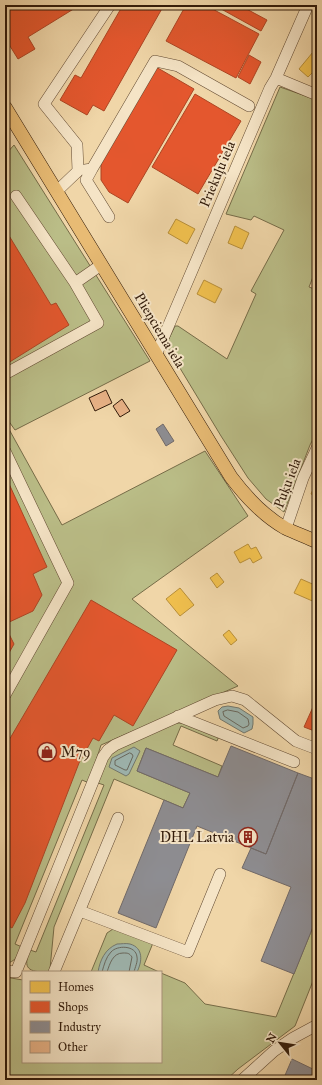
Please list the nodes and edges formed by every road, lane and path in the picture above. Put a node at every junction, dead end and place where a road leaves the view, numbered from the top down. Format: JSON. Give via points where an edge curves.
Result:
{"nodes":[{"id":1,"x":110,"y":5,"type":"edge"},
{"id":2,"x":308,"y":5,"type":"edge"},
{"id":3,"x":276,"y":78,"type":"junction"},
{"id":4,"x":317,"y":95,"type":"edge"},
{"id":5,"x":249,"y":106,"type":"dead end"},
{"id":6,"x":5,"y":107,"type":"edge"},
{"id":7,"x":92,"y":170,"type":"junction"},
{"id":8,"x":78,"y":171,"type":"junction"},
{"id":9,"x":57,"y":191,"type":"junction"},
{"id":10,"x":16,"y":196,"type":"dead end"},
{"id":11,"x":109,"y":217,"type":"dead end"},
{"id":12,"x":101,"y":265,"type":"junction"},
{"id":13,"x":75,"y":283,"type":"junction"},
{"id":14,"x":156,"y":355,"type":"junction"},
{"id":15,"x":5,"y":374,"type":"edge"},
{"id":16,"x":317,"y":448,"type":"edge"},
{"id":17,"x":5,"y":451,"type":"edge"},
{"id":18,"x":286,"y":528,"type":"junction"},
{"id":19,"x":317,"y":542,"type":"edge"},
{"id":20,"x":5,"y":695,"type":"edge"},
{"id":21,"x":178,"y":716,"type":"junction"},
{"id":22,"x":317,"y":749,"type":"edge"},
{"id":23,"x":294,"y":762,"type":"dead end"},
{"id":24,"x":118,"y":818,"type":"dead end"},
{"id":25,"x":220,"y":874,"type":"dead end"},
{"id":26,"x":80,"y":911,"type":"junction"},
{"id":27,"x":54,"y":971,"type":"edge"},
{"id":28,"x":15,"y":972,"type":"edge"},
{"id":29,"x":317,"y":1025,"type":"edge"},
{"id":30,"x":242,"y":1080,"type":"edge"}],
"edges":[{"from":1,"to":8,"type":"street","via":[[44,104],[77,144]]},
{"from":2,"to":3,"type":"street","name":"Priekuļu iela"},
{"from":3,"to":4,"type":"street"},
{"from":3,"to":14,"type":"street","name":"Priekuļu iela"},
{"from":5,"to":7,"type":"street","via":[[178,66],[154,61]]},
{"from":6,"to":9,"type":"main road","name":"Plieņciema iela"},
{"from":7,"to":8,"type":"street"},
{"from":7,"to":11,"type":"street","via":[[86,180]]},
{"from":8,"to":9,"type":"street"},
{"from":9,"to":12,"type":"main road","name":"Plieņciema iela"},
{"from":10,"to":13,"type":"street"},
{"from":12,"to":13,"type":"street"},
{"from":12,"to":14,"type":"main road","name":"Plieņciema iela"},
{"from":13,"to":15,"type":"street","via":[[98,323]]},
{"from":14,"to":18,"type":"main road","name":"Plieņciema iela","via":[[242,491],[271,518]]},
{"from":16,"to":18,"type":"street","name":"Puķu iela","via":[[303,478]]},
{"from":17,"to":20,"type":"street","via":[[68,583]]},
{"from":18,"to":19,"type":"main road","name":"Plieņciema iela"},
{"from":21,"to":22,"type":"street","via":[[215,700],[232,696],[245,700],[296,740]]},
{"from":21,"to":23,"type":"street"},
{"from":21,"to":28,"type":"street","via":[[115,745],[103,757]]},
{"from":24,"to":26,"type":"street"},
{"from":25,"to":26,"type":"street","via":[[188,952]]},
{"from":26,"to":27,"type":"street"},
{"from":29,"to":30,"type":"street","via":[[274,1051]]}]}
